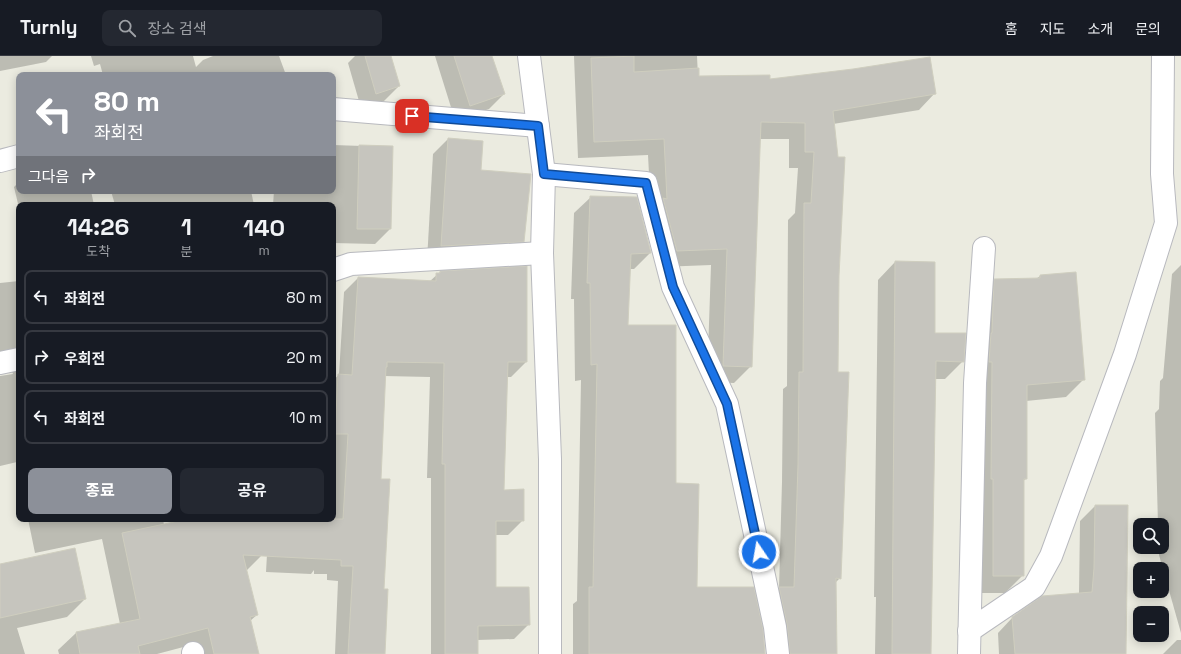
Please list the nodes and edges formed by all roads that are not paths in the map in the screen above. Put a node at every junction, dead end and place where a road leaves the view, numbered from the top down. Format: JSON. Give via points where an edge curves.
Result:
{"nodes":[{"id":1,"x":529,"y":56,"type":"edge"},
{"id":2,"x":1163,"y":56,"type":"edge"},
{"id":3,"x":336,"y":110,"type":"edge"},
{"id":4,"x":538,"y":126,"type":"junction"},
{"id":5,"x":16,"y":157,"type":"edge"},
{"id":6,"x":0,"y":161,"type":"edge"},
{"id":7,"x":544,"y":174,"type":"junction"},
{"id":8,"x":1174,"y":224,"type":"edge"},
{"id":9,"x":984,"y":248,"type":"dead end"},
{"id":10,"x":542,"y":253,"type":"junction"},
{"id":11,"x":336,"y":269,"type":"edge"},
{"id":12,"x":16,"y":360,"type":"edge"},
{"id":13,"x":0,"y":363,"type":"edge"},
{"id":14,"x":969,"y":631,"type":"junction"},
{"id":15,"x":550,"y":654,"type":"edge"},
{"id":16,"x":778,"y":654,"type":"edge"},
{"id":17,"x":968,"y":654,"type":"edge"}],
"edges":[{"from":1,"to":4,"type":"street"},
{"from":2,"to":8,"type":"street","via":[[1162,174]]},
{"from":3,"to":4,"type":"street"},
{"from":4,"to":7,"type":"street"},
{"from":5,"to":6,"type":"street"},
{"from":7,"to":10,"type":"street"},
{"from":7,"to":16,"type":"street","via":[[646,183],[673,287],[727,404],[775,626]]},
{"from":8,"to":14,"type":"street","via":[[1051,556],[1034,587]]},
{"from":9,"to":14,"type":"street","via":[[975,383]]},
{"from":10,"to":11,"type":"street","via":[[351,264]]},
{"from":10,"to":15,"type":"street","via":[[550,459]]},
{"from":12,"to":13,"type":"street"},
{"from":14,"to":17,"type":"street"}]}
